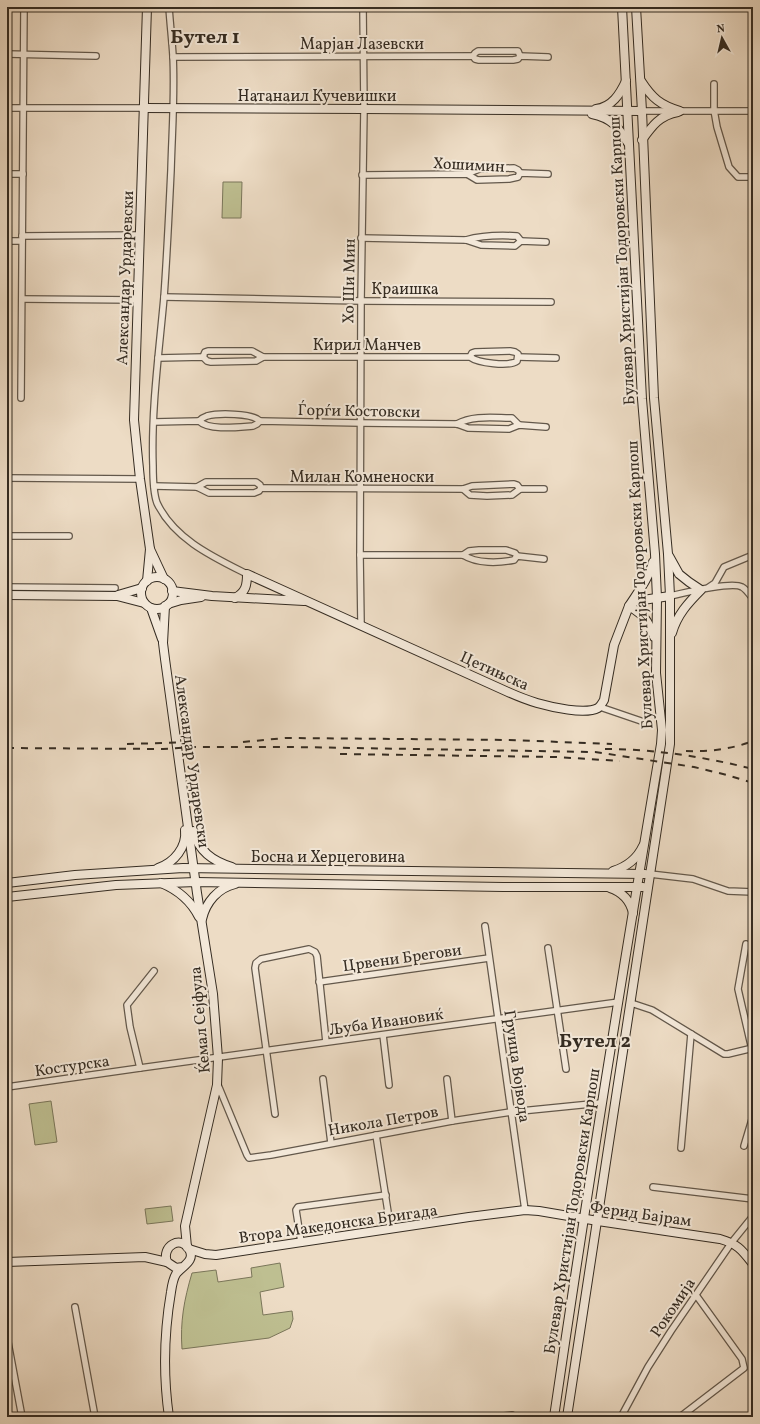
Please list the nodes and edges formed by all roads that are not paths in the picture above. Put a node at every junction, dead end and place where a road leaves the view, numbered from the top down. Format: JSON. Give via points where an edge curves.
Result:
{"nodes":[{"id":1,"x":24,"y":7,"type":"edge"},
{"id":2,"x":147,"y":7,"type":"edge"},
{"id":3,"x":169,"y":7,"type":"edge"},
{"id":4,"x":363,"y":7,"type":"edge"},
{"id":5,"x":622,"y":7,"type":"edge"},
{"id":6,"x":636,"y":7,"type":"edge"},
{"id":7,"x":7,"y":54,"type":"edge"},
{"id":8,"x":23,"y":55,"type":"junction"},
{"id":9,"x":96,"y":56,"type":"dead end"},
{"id":10,"x":364,"y":56,"type":"junction"},
{"id":11,"x":473,"y":56,"type":"junction"},
{"id":12,"x":520,"y":56,"type":"junction"},
{"id":13,"x":173,"y":57,"type":"junction"},
{"id":14,"x":548,"y":57,"type":"dead end"},
{"id":15,"x":626,"y":80,"type":"junction"},
{"id":16,"x":640,"y":80,"type":"junction"},
{"id":17,"x":714,"y":84,"type":"dead end"},
{"id":18,"x":7,"y":108,"type":"edge"},
{"id":19,"x":23,"y":108,"type":"junction"},
{"id":20,"x":143,"y":108,"type":"junction"},
{"id":21,"x":364,"y":108,"type":"junction"},
{"id":22,"x":174,"y":109,"type":"junction"},
{"id":23,"x":714,"y":110,"type":"junction"},
{"id":24,"x":570,"y":111,"type":"junction"},
{"id":25,"x":628,"y":111,"type":"junction"},
{"id":26,"x":642,"y":111,"type":"junction"},
{"id":27,"x":680,"y":111,"type":"junction"},
{"id":28,"x":753,"y":111,"type":"edge"},
{"id":29,"x":642,"y":140,"type":"junction"},
{"id":30,"x":629,"y":145,"type":"junction"},
{"id":31,"x":520,"y":173,"type":"junction"},
{"id":32,"x":7,"y":174,"type":"edge"},
{"id":33,"x":23,"y":174,"type":"junction"},
{"id":34,"x":467,"y":174,"type":"junction"},
{"id":35,"x":548,"y":174,"type":"dead end"},
{"id":36,"x":362,"y":175,"type":"junction"},
{"id":37,"x":753,"y":177,"type":"edge"},
{"id":38,"x":140,"y":235,"type":"junction"},
{"id":39,"x":22,"y":238,"type":"junction"},
{"id":40,"x":362,"y":238,"type":"junction"},
{"id":41,"x":466,"y":240,"type":"junction"},
{"id":42,"x":7,"y":241,"type":"edge"},
{"id":43,"x":521,"y":241,"type":"junction"},
{"id":44,"x":546,"y":242,"type":"dead end"},
{"id":45,"x":164,"y":297,"type":"junction"},
{"id":46,"x":22,"y":299,"type":"junction"},
{"id":47,"x":138,"y":300,"type":"junction"},
{"id":48,"x":361,"y":301,"type":"junction"},
{"id":49,"x":551,"y":302,"type":"dead end"},
{"id":50,"x":202,"y":357,"type":"junction"},
{"id":51,"x":263,"y":357,"type":"junction"},
{"id":52,"x":470,"y":357,"type":"junction"},
{"id":53,"x":518,"y":357,"type":"junction"},
{"id":54,"x":158,"y":358,"type":"junction"},
{"id":55,"x":360,"y":358,"type":"junction"},
{"id":56,"x":556,"y":358,"type":"dead end"},
{"id":57,"x":21,"y":398,"type":"dead end"},
{"id":58,"x":199,"y":421,"type":"junction"},
{"id":59,"x":260,"y":421,"type":"junction"},
{"id":60,"x":154,"y":422,"type":"junction"},
{"id":61,"x":360,"y":423,"type":"junction"},
{"id":62,"x":457,"y":424,"type":"junction"},
{"id":63,"x":519,"y":425,"type":"junction"},
{"id":64,"x":546,"y":426,"type":"dead end"},
{"id":65,"x":7,"y":478,"type":"edge"},
{"id":66,"x":140,"y":479,"type":"junction"},
{"id":67,"x":154,"y":486,"type":"junction"},
{"id":68,"x":197,"y":487,"type":"junction"},
{"id":69,"x":261,"y":488,"type":"junction"},
{"id":70,"x":361,"y":489,"type":"junction"},
{"id":71,"x":463,"y":489,"type":"junction"},
{"id":72,"x":520,"y":489,"type":"junction"},
{"id":73,"x":544,"y":489,"type":"dead end"},
{"id":74,"x":7,"y":536,"type":"edge"},
{"id":75,"x":69,"y":536,"type":"dead end"},
{"id":76,"x":150,"y":549,"type":"junction"},
{"id":77,"x":654,"y":554,"type":"junction"},
{"id":78,"x":668,"y":554,"type":"junction"},
{"id":79,"x":360,"y":555,"type":"junction"},
{"id":80,"x":463,"y":555,"type":"junction"},
{"id":81,"x":753,"y":555,"type":"edge"},
{"id":82,"x":517,"y":556,"type":"junction"},
{"id":83,"x":544,"y":558,"type":"dead end"},
{"id":84,"x":248,"y":574,"type":"junction"},
{"id":85,"x":164,"y":579,"type":"junction"},
{"id":86,"x":147,"y":581,"type":"junction"},
{"id":87,"x":7,"y":587,"type":"edge"},
{"id":88,"x":142,"y":588,"type":"junction"},
{"id":89,"x":704,"y":589,"type":"junction"},
{"id":90,"x":172,"y":591,"type":"junction"},
{"id":91,"x":116,"y":592,"type":"junction"},
{"id":92,"x":7,"y":595,"type":"edge"},
{"id":93,"x":212,"y":596,"type":"junction"},
{"id":94,"x":670,"y":596,"type":"junction"},
{"id":95,"x":235,"y":598,"type":"junction"},
{"id":96,"x":657,"y":598,"type":"junction"},
{"id":97,"x":753,"y":599,"type":"edge"},
{"id":98,"x":308,"y":601,"type":"junction"},
{"id":99,"x":148,"y":605,"type":"junction"},
{"id":100,"x":167,"y":605,"type":"junction"},
{"id":101,"x":629,"y":606,"type":"junction"},
{"id":102,"x":361,"y":624,"type":"junction"},
{"id":103,"x":669,"y":642,"type":"junction"},
{"id":104,"x":163,"y":643,"type":"junction"},
{"id":105,"x":656,"y":644,"type":"junction"},
{"id":106,"x":600,"y":707,"type":"junction"},
{"id":107,"x":644,"y":722,"type":"dead end"},
{"id":108,"x":186,"y":806,"type":"junction"},
{"id":109,"x":645,"y":842,"type":"junction"},
{"id":110,"x":194,"y":868,"type":"junction"},
{"id":111,"x":151,"y":869,"type":"junction"},
{"id":112,"x":242,"y":870,"type":"junction"},
{"id":113,"x":603,"y":873,"type":"junction"},
{"id":114,"x":640,"y":874,"type":"junction"},
{"id":115,"x":650,"y":874,"type":"junction"},
{"id":116,"x":159,"y":882,"type":"junction"},
{"id":117,"x":196,"y":882,"type":"junction"},
{"id":118,"x":242,"y":882,"type":"junction"},
{"id":119,"x":7,"y":883,"type":"edge"},
{"id":120,"x":607,"y":887,"type":"junction"},
{"id":121,"x":638,"y":887,"type":"junction"},
{"id":122,"x":648,"y":887,"type":"junction"},
{"id":123,"x":753,"y":892,"type":"edge"},
{"id":124,"x":7,"y":897,"type":"edge"},
{"id":125,"x":633,"y":916,"type":"junction"},
{"id":126,"x":202,"y":921,"type":"junction"},
{"id":127,"x":485,"y":926,"type":"dead end"},
{"id":128,"x":746,"y":944,"type":"dead end"},
{"id":129,"x":548,"y":948,"type":"dead end"},
{"id":130,"x":489,"y":958,"type":"junction"},
{"id":131,"x":154,"y":971,"type":"dead end"},
{"id":132,"x":319,"y":982,"type":"junction"},
{"id":133,"x":619,"y":1002,"type":"junction"},
{"id":134,"x":631,"y":1003,"type":"junction"},
{"id":135,"x":558,"y":1011,"type":"junction"},
{"id":136,"x":498,"y":1018,"type":"junction"},
{"id":137,"x":691,"y":1034,"type":"junction"},
{"id":138,"x":383,"y":1035,"type":"junction"},
{"id":139,"x":326,"y":1042,"type":"junction"},
{"id":140,"x":268,"y":1051,"type":"junction"},
{"id":141,"x":752,"y":1051,"type":"edge"},
{"id":142,"x":218,"y":1058,"type":"junction"},
{"id":143,"x":140,"y":1068,"type":"junction"},
{"id":144,"x":566,"y":1069,"type":"dead end"},
{"id":145,"x":323,"y":1079,"type":"dead end"},
{"id":146,"x":447,"y":1079,"type":"dead end"},
{"id":147,"x":389,"y":1084,"type":"dead end"},
{"id":148,"x":218,"y":1085,"type":"junction"},
{"id":149,"x":7,"y":1087,"type":"edge"},
{"id":150,"x":601,"y":1103,"type":"junction"},
{"id":151,"x":511,"y":1112,"type":"junction"},
{"id":152,"x":275,"y":1114,"type":"dead end"},
{"id":153,"x":753,"y":1116,"type":"edge"},
{"id":154,"x":452,"y":1121,"type":"junction"},
{"id":155,"x":376,"y":1135,"type":"junction"},
{"id":156,"x":331,"y":1143,"type":"junction"},
{"id":157,"x":744,"y":1146,"type":"dead end"},
{"id":158,"x":681,"y":1148,"type":"dead end"},
{"id":159,"x":653,"y":1187,"type":"dead end"},
{"id":160,"x":386,"y":1195,"type":"junction"},
{"id":161,"x":753,"y":1199,"type":"edge"},
{"id":162,"x":525,"y":1210,"type":"junction"},
{"id":163,"x":388,"y":1212,"type":"dead end"},
{"id":164,"x":753,"y":1216,"type":"edge"},
{"id":165,"x":468,"y":1218,"type":"joint"},
{"id":166,"x":584,"y":1219,"type":"junction"},
{"id":167,"x":598,"y":1221,"type":"junction"},
{"id":168,"x":185,"y":1226,"type":"junction"},
{"id":169,"x":300,"y":1242,"type":"junction"},
{"id":170,"x":732,"y":1242,"type":"junction"},
{"id":171,"x":175,"y":1244,"type":"junction"},
{"id":172,"x":188,"y":1248,"type":"junction"},
{"id":173,"x":168,"y":1249,"type":"junction"},
{"id":174,"x":211,"y":1255,"type":"junction"},
{"id":175,"x":145,"y":1257,"type":"junction"},
{"id":176,"x":7,"y":1262,"type":"edge"},
{"id":177,"x":168,"y":1264,"type":"junction"},
{"id":178,"x":753,"y":1264,"type":"edge"},
{"id":179,"x":186,"y":1265,"type":"junction"},
{"id":180,"x":173,"y":1282,"type":"junction"},
{"id":181,"x":696,"y":1295,"type":"junction"},
{"id":182,"x":75,"y":1308,"type":"dead end"},
{"id":183,"x":7,"y":1337,"type":"edge"},
{"id":184,"x":512,"y":1415,"type":"dead end"},
{"id":185,"x":22,"y":1417,"type":"edge"},
{"id":186,"x":95,"y":1417,"type":"edge"},
{"id":187,"x":170,"y":1417,"type":"edge"},
{"id":188,"x":496,"y":1417,"type":"edge"},
{"id":189,"x":554,"y":1417,"type":"edge"},
{"id":190,"x":567,"y":1417,"type":"edge"},
{"id":191,"x":621,"y":1417,"type":"edge"},
{"id":192,"x":680,"y":1417,"type":"edge"}],
"edges":[{"from":1,"to":8,"type":"street"},
{"from":2,"to":20,"type":"street","name":"Александар Урдаревски"},
{"from":3,"to":13,"type":"street"},
{"from":4,"to":10,"type":"street","name":"Хо Ши Мин"},
{"from":5,"to":15,"type":"street","name":"Булевар Христијан Тодоровски Карпош"},
{"from":6,"to":16,"type":"street","name":"Булевар Христијан Тодоровски Карпош"},
{"from":7,"to":8,"type":"street"},
{"from":8,"to":9,"type":"street"},
{"from":8,"to":19,"type":"street"},
{"from":10,"to":11,"type":"street","name":"Марјан Лазевски"},
{"from":10,"to":13,"type":"street","name":"Марјан Лазевски"},
{"from":10,"to":21,"type":"street","name":"Хо Ши Мин"},
{"from":11,"to":12,"type":"street","name":"Марјан Лазевски","via":[[479,60],[513,60]]},
{"from":11,"to":12,"type":"street","via":[[478,51],[518,51]]},
{"from":12,"to":14,"type":"street","name":"Марјан Лазевски"},
{"from":13,"to":22,"type":"street"},
{"from":15,"to":24,"type":"street","via":[[615,100],[608,104],[599,108]]},
{"from":15,"to":25,"type":"street","name":"Булевар Христијан Тодоровски Карпош"},
{"from":16,"to":26,"type":"street","name":"Булевар Христијан Тодоровски Карпош"},
{"from":16,"to":27,"type":"street","via":[[649,94],[659,102]]},
{"from":17,"to":23,"type":"street"},
{"from":18,"to":19,"type":"street","name":"Натанаил Кучевишки"},
{"from":19,"to":20,"type":"street","name":"Натанаил Кучевишки"},
{"from":19,"to":33,"type":"street"},
{"from":20,"to":22,"type":"street","name":"Натанаил Кучевишки"},
{"from":20,"to":38,"type":"street","name":"Александар Урдаревски"},
{"from":21,"to":22,"type":"street","name":"Натанаил Кучевишки"},
{"from":21,"to":24,"type":"street","name":"Натанаил Кучевишки"},
{"from":21,"to":36,"type":"street","name":"Хо Ши Мин"},
{"from":22,"to":45,"type":"street"},
{"from":23,"to":27,"type":"street"},
{"from":23,"to":28,"type":"street"},
{"from":23,"to":37,"type":"street","via":[[729,167],[738,177]]},
{"from":24,"to":25,"type":"street","name":"Натанаил Кучевишки"},
{"from":24,"to":30,"type":"street","via":[[611,120]]},
{"from":25,"to":26,"type":"street","name":"Натанаил Кучевишки"},
{"from":25,"to":30,"type":"street","name":"Булевар Христијан Тодоровски Карпош"},
{"from":26,"to":27,"type":"street"},
{"from":26,"to":29,"type":"street","name":"Булевар Христијан Тодоровски Карпош"},
{"from":27,"to":29,"type":"street","via":[[660,118]]},
{"from":29,"to":78,"type":"street","name":"Булевар Христијан Тодоровски Карпош","via":[[654,398]]},
{"from":30,"to":77,"type":"street","name":"Булевар Христијан Тодоровски Карпош","via":[[642,399]]},
{"from":31,"to":34,"type":"street","via":[[514,168],[479,169]]},
{"from":31,"to":34,"type":"street","name":"Хошимин","via":[[518,177],[509,179],[477,180]]},
{"from":31,"to":35,"type":"street","name":"Хошимин"},
{"from":32,"to":33,"type":"street"},
{"from":33,"to":39,"type":"street"},
{"from":34,"to":36,"type":"street","name":"Хошимин"},
{"from":36,"to":40,"type":"street","name":"Хо Ши Мин"},
{"from":38,"to":39,"type":"street"},
{"from":38,"to":47,"type":"street","name":"Александар Урдаревски"},
{"from":39,"to":42,"type":"street"},
{"from":39,"to":46,"type":"street"},
{"from":40,"to":41,"type":"street"},
{"from":40,"to":48,"type":"street","name":"Хо Ши Мин"},
{"from":41,"to":43,"type":"street","via":[[481,245],[515,246]]},
{"from":41,"to":43,"type":"street","via":[[505,235],[517,236]]},
{"from":43,"to":44,"type":"street"},
{"from":45,"to":48,"type":"street","name":"Краишка"},
{"from":45,"to":54,"type":"street"},
{"from":46,"to":47,"type":"street"},
{"from":46,"to":57,"type":"street"},
{"from":47,"to":66,"type":"street","name":"Александар Урдаревски","via":[[134,420]]},
{"from":48,"to":49,"type":"street","name":"Краишка"},
{"from":48,"to":55,"type":"street","name":"Хо Ши Мин"},
{"from":50,"to":51,"type":"street","name":"Кирил Манчев","via":[[211,362],[256,361]]},
{"from":50,"to":51,"type":"street","name":"Кирил Манчев","via":[[208,351],[252,351]]},
{"from":50,"to":54,"type":"street","name":"Кирил Манчев"},
{"from":51,"to":55,"type":"street","name":"Кирил Манчев"},
{"from":52,"to":53,"type":"street","name":"Кирил Манчев","via":[[473,360],[508,364],[517,362]]},
{"from":52,"to":53,"type":"street","name":"Кирил Манчев","via":[[475,352],[510,351],[518,354]]},
{"from":52,"to":55,"type":"street","name":"Кирил Манчев"},
{"from":53,"to":56,"type":"street"},
{"from":54,"to":60,"type":"street"},
{"from":55,"to":61,"type":"street","name":"Хо Ши Мин"},
{"from":58,"to":59,"type":"street","name":"Ѓoрѓи Костовски","via":[[205,416],[225,415],[251,416]]},
{"from":58,"to":59,"type":"street","name":"Ѓoрѓи Костовски","via":[[205,426],[240,427],[253,426]]},
{"from":58,"to":60,"type":"street","name":"Ѓoрѓи Костовски"},
{"from":59,"to":61,"type":"street","name":"Ѓoрѓи Костовски"},
{"from":60,"to":67,"type":"street"},
{"from":61,"to":62,"type":"street","name":"Ѓoрѓи Костовски"},
{"from":61,"to":70,"type":"street","name":"Хо Ши Мин"},
{"from":62,"to":63,"type":"street","name":"Ѓoрѓи Костовски","via":[[468,428],[509,429]]},
{"from":62,"to":63,"type":"street","name":"Ѓoрѓи Костовски","via":[[477,418],[512,418]]},
{"from":63,"to":64,"type":"street","name":"Ѓoрѓи Костовски"},
{"from":65,"to":66,"type":"street"},
{"from":66,"to":76,"type":"street","name":"Александар Урдаревски"},
{"from":67,"to":68,"type":"street","name":"Милан Комненоски"},
{"from":67,"to":84,"type":"street","via":[[156,501],[176,529],[211,556]]},
{"from":68,"to":69,"type":"street","name":"Милан Комненоски","via":[[209,493],[220,494],[254,493]]},
{"from":68,"to":69,"type":"street","name":"Милан Комненоски","via":[[206,482],[256,482]]},
{"from":69,"to":70,"type":"street","name":"Милан Комненоски"},
{"from":70,"to":71,"type":"street","name":"Милан Комненоски"},
{"from":70,"to":79,"type":"street","name":"Хо Ши Мин"},
{"from":71,"to":72,"type":"street","name":"Милан Комненоски","via":[[472,486],[514,484]]},
{"from":71,"to":72,"type":"street","name":"Милан Комненоски","via":[[470,495],[487,496],[512,495]]},
{"from":72,"to":73,"type":"street","name":"Милан Комненоски"},
{"from":74,"to":75,"type":"street"},
{"from":76,"to":85,"type":"street","name":"Александар Урдаревски"},
{"from":76,"to":86,"type":"street","name":"Александар Урдаревски"},
{"from":77,"to":96,"type":"street","name":"Булевар Христијан Тодоровски Карпош"},
{"from":77,"to":101,"type":"street","via":[[651,569]]},
{"from":78,"to":89,"type":"street","via":[[679,574]]},
{"from":78,"to":94,"type":"street","name":"Булевар Христијан Тодоровски Карпош"},
{"from":79,"to":80,"type":"street"},
{"from":79,"to":102,"type":"street","name":"Хо Ши Мин"},
{"from":80,"to":82,"type":"street","via":[[473,551],[506,550]]},
{"from":80,"to":82,"type":"street","via":[[476,561],[496,562],[514,560]]},
{"from":81,"to":89,"type":"street","via":[[724,567],[715,582]]},
{"from":82,"to":83,"type":"street"},
{"from":84,"to":95,"type":"street","via":[[246,589]]},
{"from":84,"to":98,"type":"street","name":"Цетињска"},
{"from":85,"to":86,"type":"street","via":[[155,578]]},
{"from":85,"to":90,"type":"street"},
{"from":86,"to":88,"type":"street"},
{"from":87,"to":91,"type":"street"},
{"from":88,"to":91,"type":"street"},
{"from":88,"to":99,"type":"street","via":[[141,593]]},
{"from":89,"to":94,"type":"street"},
{"from":89,"to":97,"type":"street","via":[[742,587]]},
{"from":89,"to":103,"type":"street","via":[[682,610]]},
{"from":90,"to":93,"type":"street"},
{"from":90,"to":100,"type":"street"},
{"from":91,"to":92,"type":"street"},
{"from":91,"to":99,"type":"street"},
{"from":93,"to":95,"type":"street"},
{"from":93,"to":100,"type":"street","via":[[180,600]]},
{"from":94,"to":96,"type":"street"},
{"from":94,"to":103,"type":"street","name":"Булевар Христијан Тодоровски Карпош"},
{"from":95,"to":98,"type":"street"},
{"from":96,"to":101,"type":"street","via":[[636,601]]},
{"from":96,"to":105,"type":"street","name":"Булевар Христијан Тодоровски Карпош"},
{"from":98,"to":102,"type":"street","name":"Цетињска"},
{"from":99,"to":100,"type":"street","via":[[161,608]]},
{"from":99,"to":104,"type":"street","name":"Александар Урдаревски"},
{"from":100,"to":104,"type":"street","name":"Александар Урдаревски"},
{"from":101,"to":105,"type":"street","via":[[640,612],[648,622]]},
{"from":101,"to":106,"type":"street","via":[[614,645],[607,687]]},
{"from":102,"to":106,"type":"street","name":"Цетињска","via":[[536,703],[581,710]]},
{"from":103,"to":115,"type":"street","name":"Булевар Христијан Тодоровски Карпош","via":[[670,744]]},
{"from":104,"to":108,"type":"street","name":"Александар Урдаревски"},
{"from":105,"to":109,"type":"street","name":"Булевар Христијан Тодоровски Карпош","via":[[656,673],[662,730]]},
{"from":106,"to":107,"type":"street"},
{"from":108,"to":110,"type":"street","name":"Александар Урдаревски"},
{"from":108,"to":111,"type":"street","via":[[186,834],[182,848],[169,862]]},
{"from":108,"to":112,"type":"street","via":[[194,835],[202,850],[217,862]]},
{"from":109,"to":113,"type":"street","via":[[631,862]]},
{"from":109,"to":114,"type":"street","name":"Булевар Христијан Тодоровски Карпош"},
{"from":110,"to":111,"type":"street","name":"Босна и Херцеговина"},
{"from":110,"to":112,"type":"street","name":"Босна и Херцеговина"},
{"from":110,"to":117,"type":"street","name":"Александар Урдаревски"},
{"from":111,"to":119,"type":"street","name":"Босна и Херцеговина"},
{"from":112,"to":113,"type":"street","name":"Босна и Херцеговина"},
{"from":113,"to":114,"type":"street","name":"Босна и Херцеговина"},
{"from":114,"to":115,"type":"street","name":"Босна и Херцеговина"},
{"from":114,"to":121,"type":"street","name":"Булевар Христијан Тодоровски Карпош"},
{"from":115,"to":122,"type":"street","name":"Булевар Христијан Тодоровски Карпош"},
{"from":115,"to":123,"type":"street","via":[[693,879],[728,891]]},
{"from":116,"to":117,"type":"street","name":"Босна и Херцеговина"},
{"from":116,"to":124,"type":"street","name":"Босна и Херцеговина","via":[[116,884]]},
{"from":116,"to":126,"type":"street","via":[[183,896]]},
{"from":117,"to":118,"type":"street","name":"Босна и Херцеговина"},
{"from":117,"to":126,"type":"street","name":"Ќемал Сејфула"},
{"from":118,"to":120,"type":"street","name":"Босна и Херцеговина"},
{"from":118,"to":126,"type":"street","via":[[222,889],[214,896],[204,912]]},
{"from":120,"to":121,"type":"street","name":"Босна и Херцеговина"},
{"from":120,"to":125,"type":"street","via":[[624,896],[631,906]]},
{"from":121,"to":122,"type":"street","name":"Босна и Херцеговина"},
{"from":121,"to":125,"type":"street","name":"Булевар Христијан Тодоровски Карпош"},
{"from":122,"to":134,"type":"street","name":"Булевар Христијан Тодоровски Карпош"},
{"from":125,"to":133,"type":"street","name":"Булевар Христијан Тодоровски Карпош"},
{"from":126,"to":142,"type":"street","name":"Ќемал Сејфула","via":[[213,994]]},
{"from":127,"to":130,"type":"street","name":"Груица Војвода"},
{"from":128,"to":141,"type":"street","via":[[738,989]]},
{"from":129,"to":135,"type":"street"},
{"from":130,"to":132,"type":"street","name":"Црвени Брегови"},
{"from":130,"to":136,"type":"street","name":"Груица Војвода"},
{"from":131,"to":143,"type":"street","via":[[128,1005],[130,1027]]},
{"from":132,"to":139,"type":"street"},
{"from":132,"to":140,"type":"street","via":[[317,956],[309,949],[261,959],[256,963]]},
{"from":133,"to":135,"type":"street","name":"Љуба Ивановиќ"},
{"from":133,"to":150,"type":"street","name":"Булевар Христијан Тодоровски Карпош"},
{"from":134,"to":137,"type":"street","via":[[652,1010]]},
{"from":134,"to":167,"type":"street","name":"Булевар Христијан Тодоровски Карпош"},
{"from":135,"to":136,"type":"street","name":"Љуба Ивановиќ"},
{"from":135,"to":144,"type":"street"},
{"from":136,"to":138,"type":"street","name":"Љуба Ивановиќ"},
{"from":136,"to":151,"type":"street","name":"Груица Војвода"},
{"from":137,"to":141,"type":"street","via":[[724,1054]]},
{"from":137,"to":158,"type":"street"},
{"from":138,"to":139,"type":"street","name":"Љуба Ивановиќ"},
{"from":138,"to":147,"type":"street"},
{"from":139,"to":140,"type":"street","name":"Љуба Ивановиќ"},
{"from":140,"to":142,"type":"street","name":"Љуба Ивановиќ"},
{"from":140,"to":152,"type":"street"},
{"from":142,"to":143,"type":"street","name":"Костурска"},
{"from":142,"to":148,"type":"street","name":"Ќемал Сејфула"},
{"from":143,"to":149,"type":"street","name":"Костурска"},
{"from":145,"to":156,"type":"street"},
{"from":146,"to":154,"type":"street"},
{"from":148,"to":156,"type":"street","name":"Никола Петров","via":[[249,1158]]},
{"from":148,"to":168,"type":"street","name":"Ќемал Сејфула"},
{"from":150,"to":151,"type":"street","name":"Никола Петров"},
{"from":150,"to":166,"type":"street","name":"Булевар Христијан Тодоровски Карпош"},
{"from":151,"to":154,"type":"street","name":"Никола Петров"},
{"from":151,"to":162,"type":"street","name":"Груица Војвода"},
{"from":153,"to":157,"type":"street"},
{"from":154,"to":155,"type":"street","name":"Никола Петров"},
{"from":155,"to":156,"type":"street","name":"Никола Петров"},
{"from":155,"to":160,"type":"street"},
{"from":159,"to":161,"type":"street"},
{"from":160,"to":163,"type":"street"},
{"from":160,"to":169,"type":"street","via":[[298,1207],[296,1210]]},
{"from":162,"to":165,"type":"street","name":"Ферид Бајрам"},
{"from":162,"to":166,"type":"street","name":"Ферид Бајрам"},
{"from":164,"to":170,"type":"street","name":"Рокомија"},
{"from":165,"to":169,"type":"street","name":"Втора Македонска Бригада"},
{"from":166,"to":167,"type":"street","name":"Ферид Бајрам"},
{"from":166,"to":189,"type":"street","name":"Булевар Христијан Тодоровски Карпош"},
{"from":167,"to":170,"type":"street","name":"Ферид Бајрам"},
{"from":167,"to":190,"type":"street","name":"Булевар Христијан Тодоровски Карпош"},
{"from":168,"to":171,"type":"street","name":"Ќемал Сејфула"},
{"from":168,"to":172,"type":"street","name":"Ќемал Сејфула"},
{"from":169,"to":174,"type":"street","name":"Втора Македонска Бригада"},
{"from":170,"to":178,"type":"street"},
{"from":170,"to":181,"type":"street","name":"Рокомија"},
{"from":171,"to":172,"type":"street","via":[[180,1243]]},
{"from":171,"to":173,"type":"street"},
{"from":172,"to":174,"type":"street","name":"Втора Македонска Бригада"},
{"from":172,"to":179,"type":"street","via":[[191,1256]]},
{"from":173,"to":175,"type":"street"},
{"from":173,"to":177,"type":"street","via":[[165,1255]]},
{"from":174,"to":179,"type":"street","name":"Втора Македонска Бригада"},
{"from":175,"to":176,"type":"street"},
{"from":175,"to":177,"type":"street"},
{"from":177,"to":179,"type":"street","via":[[176,1268]]},
{"from":177,"to":180,"type":"street"},
{"from":179,"to":180,"type":"street"},
{"from":180,"to":187,"type":"street","via":[[164,1354]]},
{"from":181,"to":191,"type":"street","name":"Рокомија","via":[[648,1366]]},
{"from":181,"to":192,"type":"street","via":[[742,1359],[744,1368]]},
{"from":182,"to":186,"type":"street"},
{"from":183,"to":185,"type":"street"},
{"from":184,"to":188,"type":"street"}]}
